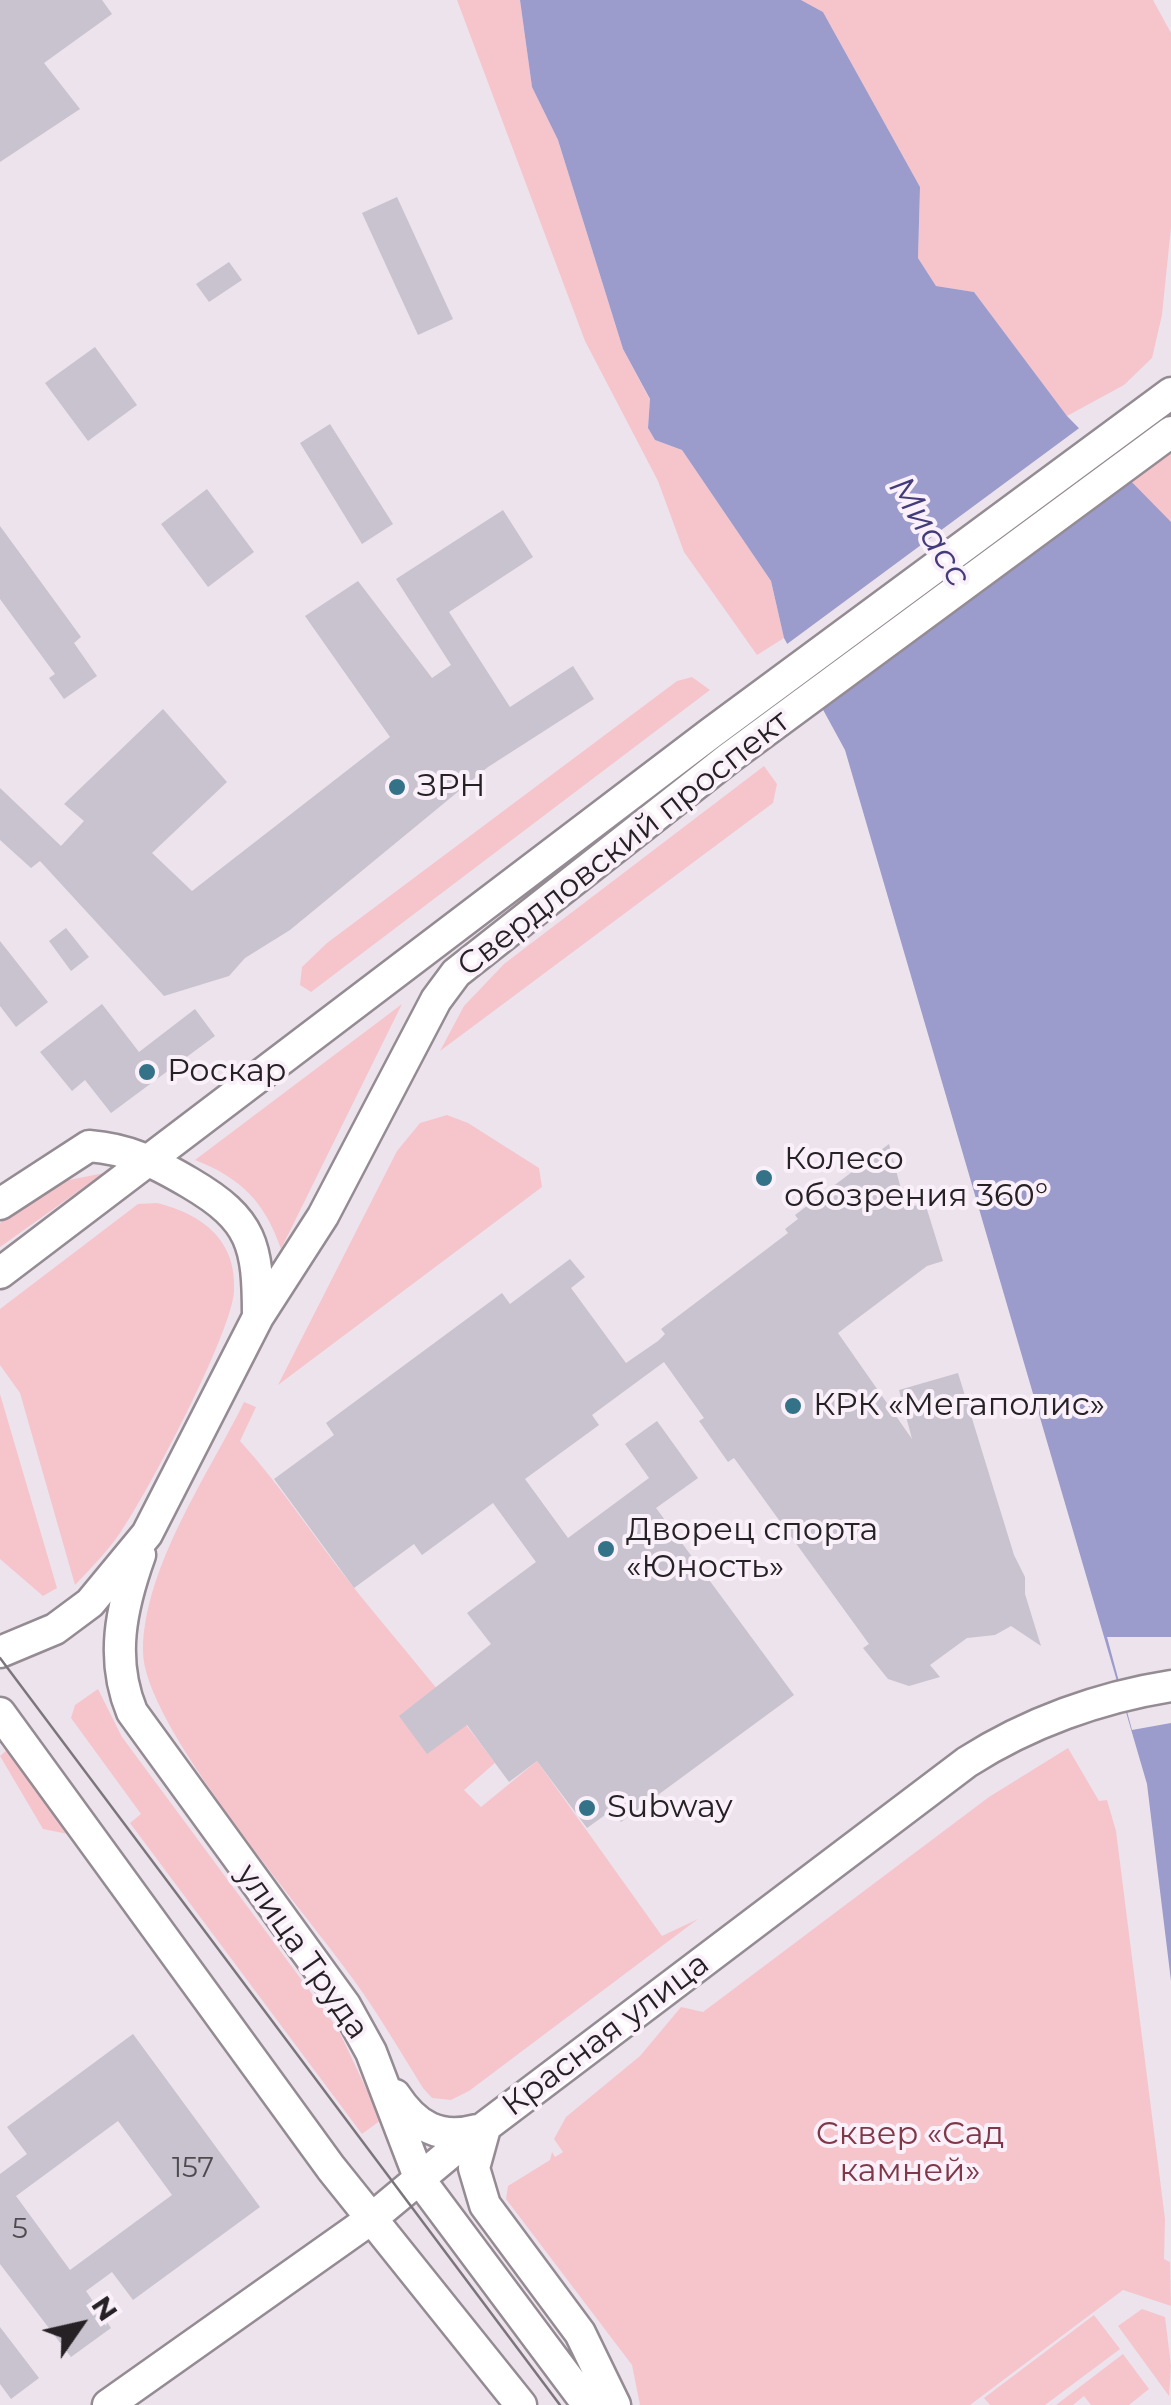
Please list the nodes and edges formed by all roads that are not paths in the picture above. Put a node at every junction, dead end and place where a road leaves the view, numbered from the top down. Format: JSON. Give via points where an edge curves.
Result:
{"nodes":[{"id":1,"x":1171,"y":392,"type":"edge"},
{"id":2,"x":1171,"y":432,"type":"edge"},
{"id":3,"x":1135,"y":438,"type":"junction"},
{"id":4,"x":720,"y":746,"type":"junction"},
{"id":5,"x":154,"y":1160,"type":"junction"},
{"id":6,"x":0,"y":1204,"type":"edge"},
{"id":7,"x":0,"y":1273,"type":"edge"},
{"id":8,"x":258,"y":1317,"type":"junction"},
{"id":9,"x":147,"y":1534,"type":"junction"},
{"id":10,"x":0,"y":1652,"type":"edge"},
{"id":11,"x":1171,"y":1686,"type":"edge"},
{"id":12,"x":0,"y":1713,"type":"edge"},
{"id":13,"x":371,"y":2052,"type":"junction"},
{"id":14,"x":485,"y":2128,"type":"junction"},
{"id":15,"x":420,"y":2180,"type":"junction"},
{"id":16,"x":371,"y":2219,"type":"junction"},
{"id":17,"x":108,"y":2405,"type":"edge"},
{"id":18,"x":521,"y":2405,"type":"edge"},
{"id":19,"x":588,"y":2405,"type":"edge"},
{"id":20,"x":615,"y":2405,"type":"edge"}],
"edges":[{"from":1,"to":3,"type":"main road","name":"Свердловский проспект"},
{"from":2,"to":3,"type":"main road","name":"Свердловский проспект"},
{"from":3,"to":4,"type":"main road","name":"Свердловский проспект"},
{"from":4,"to":5,"type":"main road","name":"Свердловский проспект"},
{"from":4,"to":8,"type":"main road","name":"Свердловский проспект","via":[[456,973],[322,1216]]},
{"from":5,"to":6,"type":"main road","via":[[89,1146]]},
{"from":5,"to":7,"type":"main road","name":"Свердловский проспект"},
{"from":5,"to":8,"type":"main road","via":[[239,1219],[254,1262]]},
{"from":8,"to":9,"type":"main road","name":"Свердловский проспект"},
{"from":9,"to":10,"type":"main road","name":"Свердловский проспект","via":[[90,1603],[55,1628]]},
{"from":9,"to":13,"type":"main road","name":"улица Труда","via":[[118,1641],[132,1712],[335,1990]]},
{"from":11,"to":14,"type":"main road","name":"Красная улица","via":[[1032,1726],[967,1762]]},
{"from":12,"to":16,"type":"main road"},
{"from":13,"to":14,"type":"main road","via":[[397,2100],[424,2126],[448,2136]]},
{"from":13,"to":15,"type":"main road","name":"улица Труда"},
{"from":14,"to":15,"type":"main road","name":"Красная улица"},
{"from":14,"to":20,"type":"main road","via":[[474,2168],[485,2205],[592,2352]]},
{"from":15,"to":16,"type":"main road","name":"Красная улица"},
{"from":15,"to":19,"type":"main road","name":"улица Труда"},
{"from":16,"to":17,"type":"main road","name":"Красная улица"},
{"from":16,"to":18,"type":"main road"}]}
